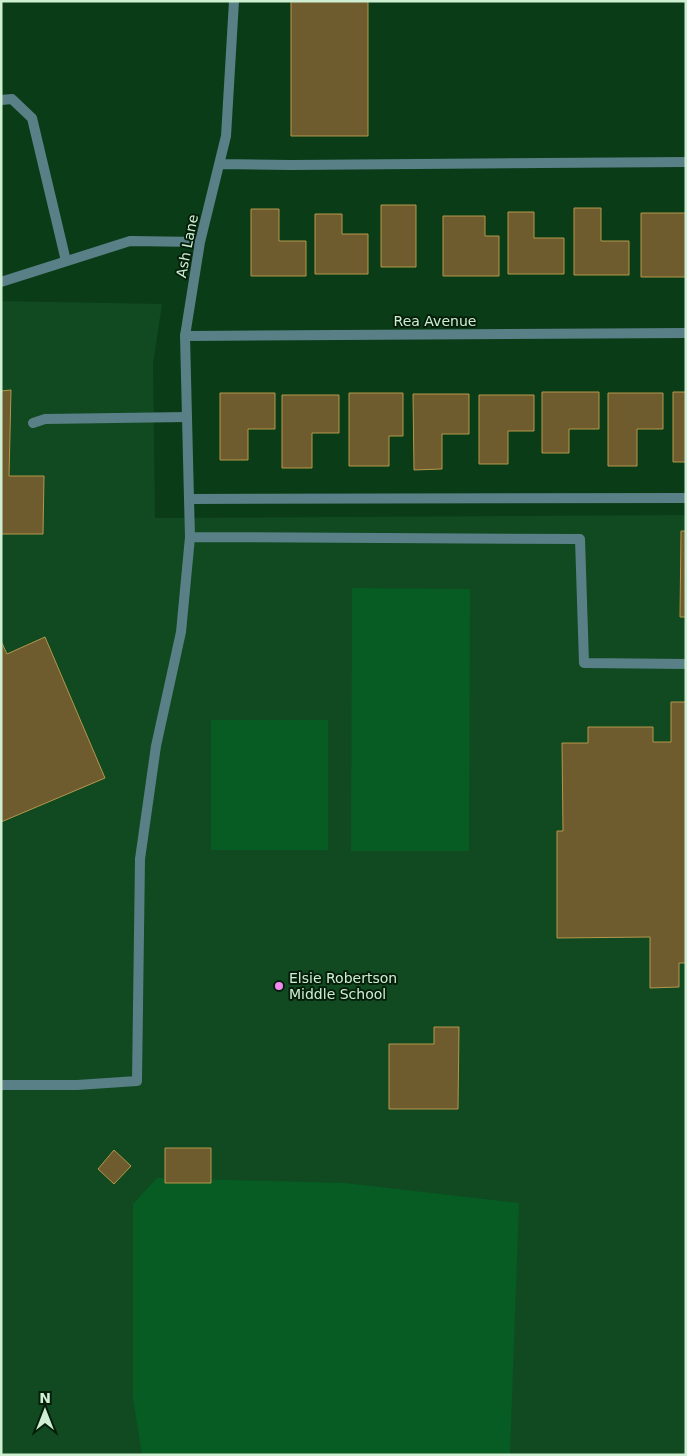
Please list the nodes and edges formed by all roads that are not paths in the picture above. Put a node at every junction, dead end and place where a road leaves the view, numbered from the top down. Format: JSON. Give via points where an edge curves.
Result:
{"nodes":[{"id":1,"x":234,"y":1,"type":"edge"},
{"id":2,"x":1,"y":100,"type":"edge"},
{"id":3,"x":686,"y":162,"type":"edge"},
{"id":4,"x":220,"y":164,"type":"junction"},
{"id":5,"x":200,"y":242,"type":"junction"},
{"id":6,"x":66,"y":261,"type":"junction"},
{"id":7,"x":1,"y":282,"type":"edge"},
{"id":8,"x":686,"y":333,"type":"edge"},
{"id":9,"x":185,"y":336,"type":"junction"},
{"id":10,"x":187,"y":417,"type":"junction"},
{"id":11,"x":33,"y":423,"type":"dead end"},
{"id":12,"x":686,"y":498,"type":"edge"},
{"id":13,"x":189,"y":499,"type":"junction"},
{"id":14,"x":190,"y":536,"type":"junction"},
{"id":15,"x":686,"y":664,"type":"edge"},
{"id":16,"x":1,"y":1085,"type":"edge"}],
"edges":[{"from":1,"to":4,"type":"street","name":"Ash Lane","via":[[226,136]]},
{"from":2,"to":6,"type":"street","via":[[12,99],[32,118]]},
{"from":3,"to":4,"type":"street"},
{"from":4,"to":5,"type":"street","name":"Ash Lane"},
{"from":5,"to":6,"type":"street","via":[[130,241]]},
{"from":5,"to":9,"type":"street","name":"Ash Lane"},
{"from":6,"to":7,"type":"street"},
{"from":8,"to":9,"type":"street","name":"Rea Avenue"},
{"from":9,"to":10,"type":"street","name":"Ash Lane"},
{"from":10,"to":11,"type":"street","via":[[45,420]]},
{"from":10,"to":13,"type":"street","name":"Ash Lane"},
{"from":12,"to":13,"type":"street"},
{"from":13,"to":14,"type":"street","name":"Ash Lane"},
{"from":14,"to":15,"type":"street","via":[[580,539],[584,664]]},
{"from":14,"to":16,"type":"street","name":"Ash Lane","via":[[181,632],[156,746],[140,859],[137,1081]]}]}
